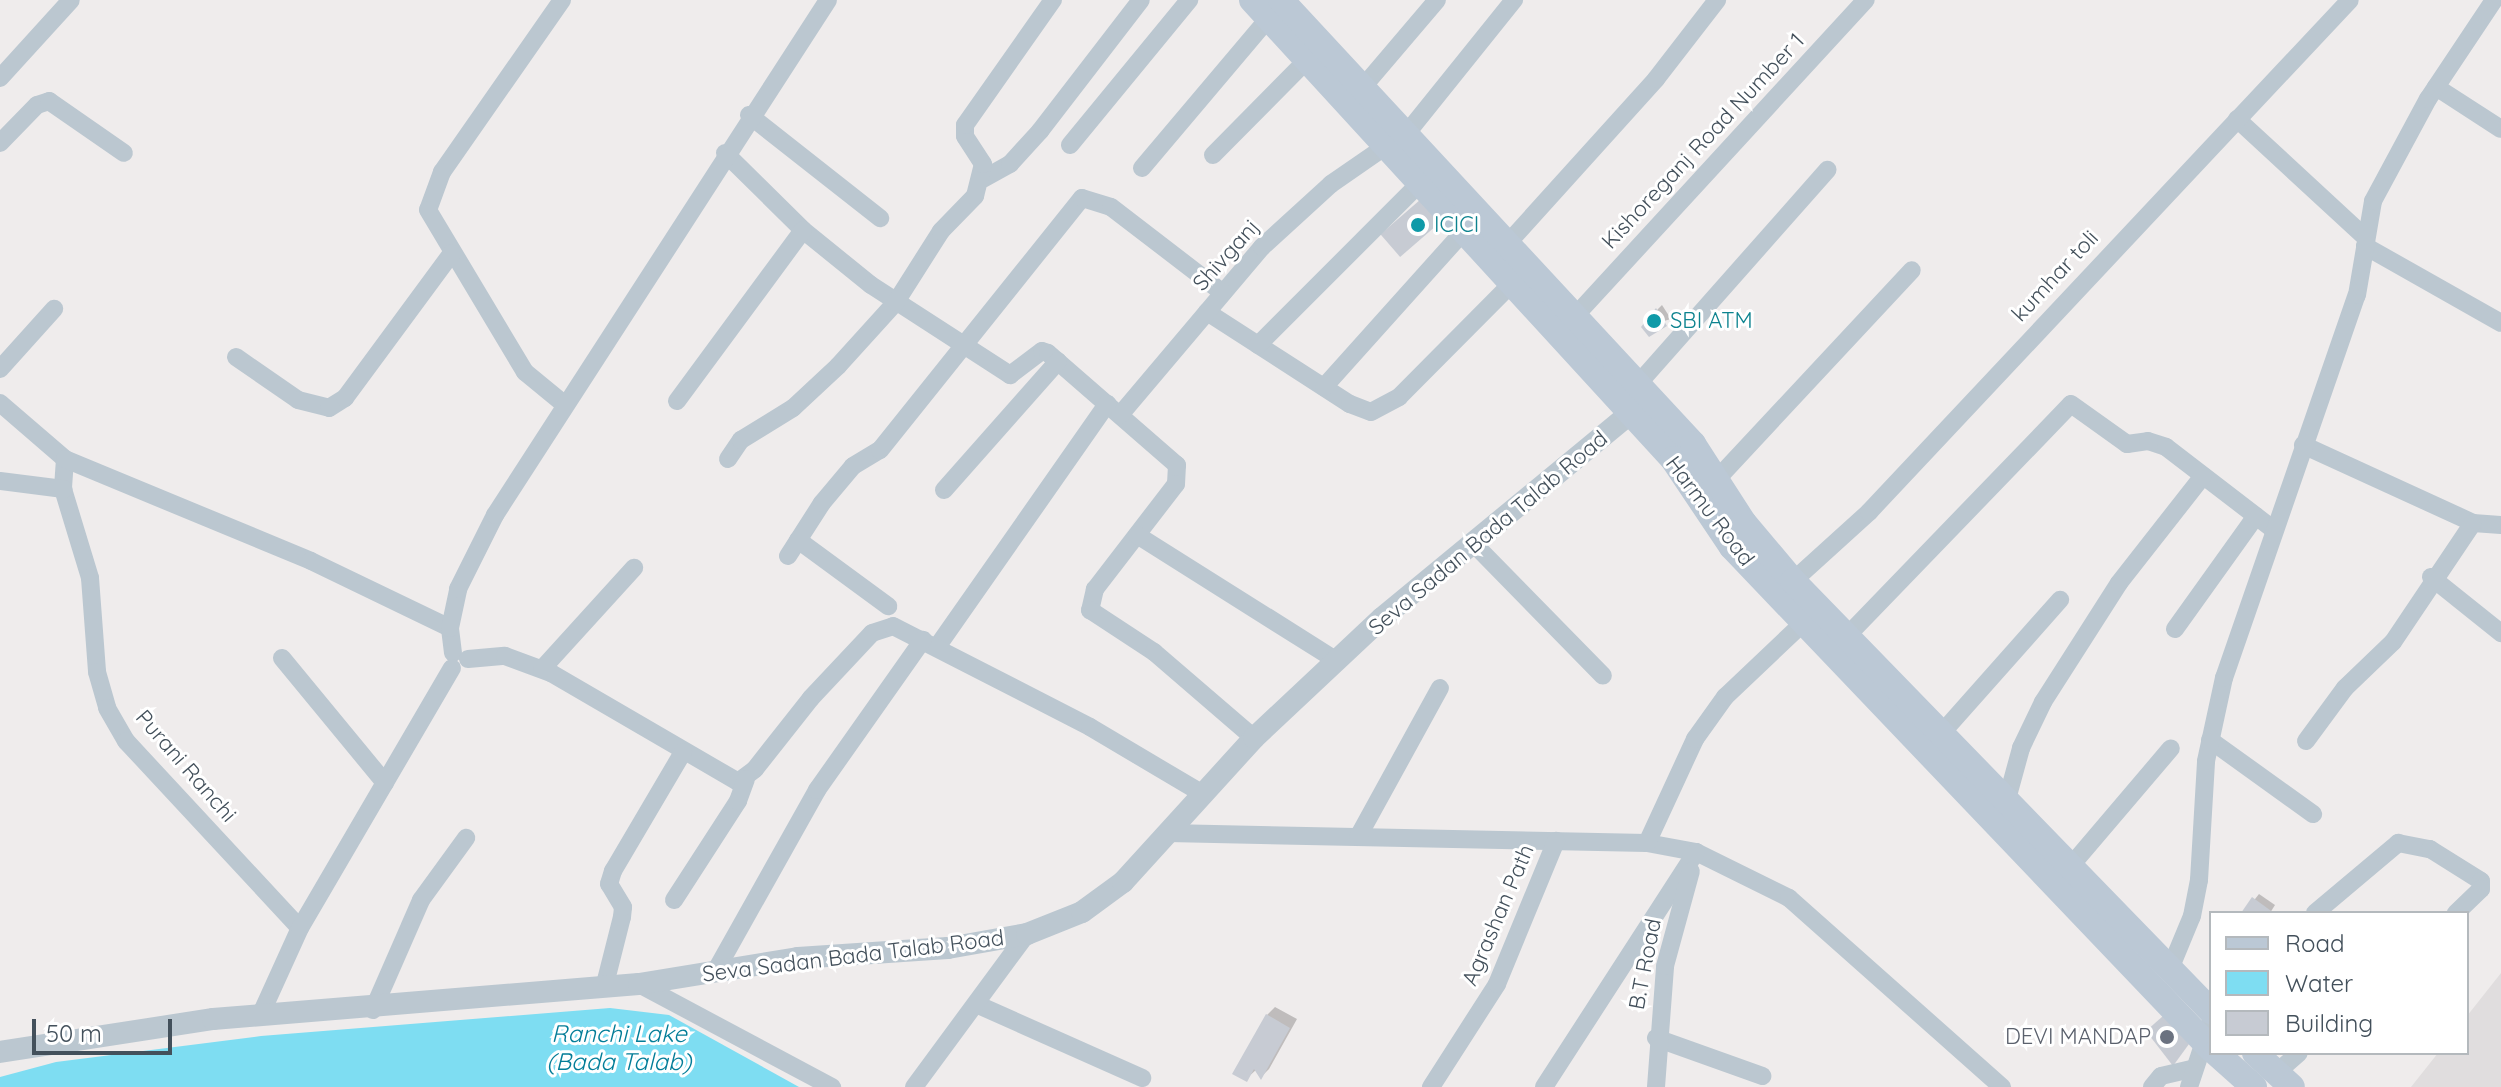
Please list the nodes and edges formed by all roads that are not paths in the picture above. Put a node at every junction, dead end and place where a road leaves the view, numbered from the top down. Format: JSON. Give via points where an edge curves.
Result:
{"nodes":[{"id":1,"x":71,"y":0,"type":"edge"},
{"id":2,"x":562,"y":0,"type":"edge"},
{"id":3,"x":828,"y":0,"type":"edge"},
{"id":4,"x":1053,"y":0,"type":"edge"},
{"id":5,"x":1141,"y":0,"type":"edge"},
{"id":6,"x":1189,"y":0,"type":"edge"},
{"id":7,"x":1437,"y":0,"type":"edge"},
{"id":8,"x":1514,"y":0,"type":"edge"},
{"id":9,"x":1717,"y":0,"type":"edge"},
{"id":10,"x":2350,"y":0,"type":"edge"},
{"id":11,"x":2494,"y":0,"type":"edge"},
{"id":12,"x":1860,"y":2,"type":"edge"},
{"id":13,"x":1267,"y":6,"type":"edge"},
{"id":14,"x":1306,"y":61,"type":"junction"},
{"id":15,"x":0,"y":78,"type":"edge"},
{"id":16,"x":1363,"y":87,"type":"junction"},
{"id":17,"x":2436,"y":87,"type":"junction"},
{"id":18,"x":749,"y":115,"type":"junction"},
{"id":19,"x":2237,"y":119,"type":"junction"},
{"id":20,"x":2501,"y":129,"type":"edge"},
{"id":21,"x":1396,"y":139,"type":"junction"},
{"id":22,"x":0,"y":143,"type":"edge"},
{"id":23,"x":1070,"y":145,"type":"dead end"},
{"id":24,"x":124,"y":153,"type":"dead end"},
{"id":25,"x":725,"y":153,"type":"junction"},
{"id":26,"x":1213,"y":155,"type":"dead end"},
{"id":27,"x":1142,"y":168,"type":"dead end"},
{"id":28,"x":1827,"y":170,"type":"dead end"},
{"id":29,"x":983,"y":179,"type":"junction"},
{"id":30,"x":1421,"y":182,"type":"junction"},
{"id":31,"x":880,"y":218,"type":"dead end"},
{"id":32,"x":803,"y":230,"type":"junction"},
{"id":33,"x":1465,"y":230,"type":"junction"},
{"id":34,"x":2365,"y":242,"type":"junction"},
{"id":35,"x":1508,"y":243,"type":"junction"},
{"id":36,"x":452,"y":253,"type":"junction"},
{"id":37,"x":1912,"y":270,"type":"dead end"},
{"id":38,"x":1514,"y":281,"type":"junction"},
{"id":39,"x":1223,"y":293,"type":"junction"},
{"id":40,"x":896,"y":302,"type":"junction"},
{"id":41,"x":54,"y":309,"type":"dead end"},
{"id":42,"x":1207,"y":312,"type":"junction"},
{"id":43,"x":1576,"y":315,"type":"junction"},
{"id":44,"x":2501,"y":323,"type":"edge"},
{"id":45,"x":961,"y":344,"type":"junction"},
{"id":46,"x":1258,"y":345,"type":"junction"},
{"id":47,"x":236,"y":357,"type":"dead end"},
{"id":48,"x":1058,"y":361,"type":"junction"},
{"id":49,"x":0,"y":369,"type":"edge"},
{"id":50,"x":1324,"y":387,"type":"junction"},
{"id":51,"x":1640,"y":399,"type":"junction"},
{"id":52,"x":677,"y":401,"type":"dead end"},
{"id":53,"x":0,"y":403,"type":"edge"},
{"id":54,"x":564,"y":404,"type":"junction"},
{"id":55,"x":1113,"y":410,"type":"junction"},
{"id":56,"x":2303,"y":445,"type":"junction"},
{"id":57,"x":65,"y":459,"type":"junction"},
{"id":58,"x":728,"y":459,"type":"dead end"},
{"id":59,"x":2203,"y":476,"type":"junction"},
{"id":60,"x":1718,"y":478,"type":"junction"},
{"id":61,"x":0,"y":481,"type":"edge"},
{"id":62,"x":63,"y":489,"type":"junction"},
{"id":63,"x":944,"y":490,"type":"dead end"},
{"id":64,"x":2256,"y":516,"type":"junction"},
{"id":65,"x":2473,"y":523,"type":"junction"},
{"id":66,"x":2501,"y":525,"type":"edge"},
{"id":67,"x":2274,"y":530,"type":"junction"},
{"id":68,"x":1137,"y":535,"type":"junction"},
{"id":69,"x":1472,"y":542,"type":"junction"},
{"id":70,"x":634,"y":568,"type":"dead end"},
{"id":71,"x":2431,"y":577,"type":"junction"},
{"id":72,"x":1793,"y":581,"type":"junction"},
{"id":73,"x":2060,"y":600,"type":"dead end"},
{"id":74,"x":888,"y":606,"type":"dead end"},
{"id":75,"x":1803,"y":623,"type":"junction"},
{"id":76,"x":450,"y":628,"type":"junction"},
{"id":77,"x":2175,"y":629,"type":"dead end"},
{"id":78,"x":2501,"y":633,"type":"edge"},
{"id":79,"x":1847,"y":636,"type":"junction"},
{"id":80,"x":930,"y":643,"type":"junction"},
{"id":81,"x":282,"y":658,"type":"dead end"},
{"id":82,"x":457,"y":660,"type":"junction"},
{"id":83,"x":1337,"y":661,"type":"junction"},
{"id":84,"x":542,"y":669,"type":"junction"},
{"id":85,"x":1603,"y":676,"type":"dead end"},
{"id":86,"x":1440,"y":688,"type":"dead end"},
{"id":87,"x":1940,"y":735,"type":"junction"},
{"id":88,"x":1254,"y":738,"type":"junction"},
{"id":89,"x":2210,"y":740,"type":"junction"},
{"id":90,"x":2306,"y":741,"type":"dead end"},
{"id":91,"x":2171,"y":748,"type":"dead end"},
{"id":92,"x":683,"y":752,"type":"junction"},
{"id":93,"x":746,"y":779,"type":"junction"},
{"id":94,"x":385,"y":783,"type":"junction"},
{"id":95,"x":1201,"y":793,"type":"junction"},
{"id":96,"x":2006,"y":803,"type":"junction"},
{"id":97,"x":2313,"y":814,"type":"dead end"},
{"id":98,"x":1168,"y":833,"type":"junction"},
{"id":99,"x":1358,"y":837,"type":"junction"},
{"id":100,"x":466,"y":838,"type":"dead end"},
{"id":101,"x":1556,"y":841,"type":"junction"},
{"id":102,"x":1647,"y":843,"type":"junction"},
{"id":103,"x":1696,"y":852,"type":"junction"},
{"id":104,"x":2069,"y":868,"type":"junction"},
{"id":105,"x":674,"y":900,"type":"dead end"},
{"id":106,"x":2317,"y":911,"type":"edge"},
{"id":107,"x":2458,"y":911,"type":"edge"},
{"id":108,"x":300,"y":928,"type":"junction"},
{"id":109,"x":1027,"y":934,"type":"junction"},
{"id":110,"x":2170,"y":969,"type":"junction"},
{"id":111,"x":715,"y":972,"type":"junction"},
{"id":112,"x":639,"y":984,"type":"junction"},
{"id":113,"x":604,"y":988,"type":"junction"},
{"id":114,"x":976,"y":1004,"type":"junction"},
{"id":115,"x":2209,"y":1009,"type":"edge"},
{"id":116,"x":373,"y":1010,"type":"junction"},
{"id":117,"x":260,"y":1016,"type":"junction"},
{"id":118,"x":1656,"y":1038,"type":"junction"},
{"id":119,"x":2209,"y":1040,"type":"edge"},
{"id":120,"x":2209,"y":1043,"type":"edge"},
{"id":121,"x":0,"y":1052,"type":"edge"},
{"id":122,"x":2223,"y":1055,"type":"edge"},
{"id":123,"x":2257,"y":1055,"type":"edge"},
{"id":124,"x":2298,"y":1055,"type":"edge"},
{"id":125,"x":1762,"y":1076,"type":"dead end"},
{"id":126,"x":1142,"y":1078,"type":"dead end"},
{"id":127,"x":2190,"y":1078,"type":"edge"},
{"id":128,"x":2284,"y":1080,"type":"edge"},
{"id":129,"x":832,"y":1087,"type":"edge"},
{"id":130,"x":914,"y":1087,"type":"edge"},
{"id":131,"x":1431,"y":1087,"type":"edge"},
{"id":132,"x":1544,"y":1087,"type":"edge"},
{"id":133,"x":1656,"y":1087,"type":"edge"},
{"id":134,"x":2002,"y":1087,"type":"edge"},
{"id":135,"x":2152,"y":1087,"type":"edge"},
{"id":136,"x":2254,"y":1087,"type":"edge"}],
"edges":[{"from":1,"to":15,"type":"street"},
{"from":2,"to":36,"type":"street","via":[[431,192],[428,210]]},
{"from":3,"to":18,"type":"street"},
{"from":4,"to":29,"type":"street","via":[[965,125],[965,136],[983,164]]},
{"from":5,"to":29,"type":"street","via":[[1040,131],[1010,164]]},
{"from":6,"to":23,"type":"street"},
{"from":7,"to":16,"type":"street"},
{"from":8,"to":21,"type":"street","name":"Shivganj"},
{"from":9,"to":35,"type":"street","via":[[1656,79]]},
{"from":10,"to":19,"type":"street","name":"kumhar toli"},
{"from":11,"to":17,"type":"street"},
{"from":12,"to":43,"type":"street","name":"Kishoreganj Road Number 1"},
{"from":13,"to":14,"type":"main road","name":"Harmu Road"},
{"from":13,"to":16,"type":"main road","name":"Harmu Road"},
{"from":13,"to":27,"type":"street"},
{"from":14,"to":21,"type":"main road","name":"Harmu Road"},
{"from":14,"to":26,"type":"street"},
{"from":16,"to":21,"type":"main road","name":"Harmu Road"},
{"from":17,"to":20,"type":"street"},
{"from":17,"to":34,"type":"street","via":[[2382,175]]},
{"from":18,"to":25,"type":"street"},
{"from":18,"to":31,"type":"street"},
{"from":19,"to":34,"type":"street"},
{"from":19,"to":72,"type":"street","name":"kumhar toli","via":[[1869,512]]},
{"from":21,"to":30,"type":"main road","name":"Harmu Road"},
{"from":21,"to":35,"type":"main road","name":"Harmu Road"},
{"from":21,"to":39,"type":"street","name":"Shivganj","via":[[1331,184],[1262,247]]},
{"from":22,"to":24,"type":"street","via":[[37,105],[49,101]]},
{"from":25,"to":32,"type":"street"},
{"from":25,"to":54,"type":"street"},
{"from":28,"to":51,"type":"street"},
{"from":29,"to":40,"type":"street"},
{"from":30,"to":33,"type":"main road","name":"Harmu Road"},
{"from":30,"to":46,"type":"street"},
{"from":32,"to":40,"type":"street"},
{"from":32,"to":52,"type":"street"},
{"from":33,"to":38,"type":"main road","name":"Harmu Road"},
{"from":33,"to":50,"type":"street"},
{"from":34,"to":44,"type":"street"},
{"from":34,"to":56,"type":"street","via":[[2357,295]]},
{"from":35,"to":43,"type":"main road","name":"Harmu Road"},
{"from":36,"to":47,"type":"street","via":[[345,398],[329,408],[298,400]]},
{"from":36,"to":54,"type":"street","via":[[525,372]]},
{"from":37,"to":60,"type":"street"},
{"from":38,"to":50,"type":"street","via":[[1381,411],[1350,404]]},
{"from":38,"to":51,"type":"main road","name":"Harmu Road"},
{"from":39,"to":42,"type":"street","name":"Shivganj"},
{"from":39,"to":45,"type":"street","via":[[1111,207],[1082,198]]},
{"from":40,"to":45,"type":"street"},
{"from":40,"to":58,"type":"street","via":[[816,390],[741,440]]},
{"from":41,"to":49,"type":"street"},
{"from":42,"to":46,"type":"street"},
{"from":42,"to":55,"type":"street","name":"Shivganj"},
{"from":43,"to":51,"type":"main road","name":"Harmu Road"},
{"from":45,"to":48,"type":"street","via":[[1010,375],[1042,351]]},
{"from":45,"to":74,"type":"street","via":[[880,450],[853,466],[832,491],[793,548]]},
{"from":46,"to":50,"type":"street"},
{"from":48,"to":55,"type":"street"},
{"from":48,"to":63,"type":"street"},
{"from":51,"to":60,"type":"main road","name":"Harmu Road"},
{"from":51,"to":69,"type":"street","name":"Seva Sadan Bada Talab Road"},
{"from":51,"to":75,"type":"main road","name":"Harmu Road","via":[[1732,547]]},
{"from":53,"to":57,"type":"street"},
{"from":54,"to":76,"type":"street","via":[[473,556],[458,589]]},
{"from":55,"to":68,"type":"street","via":[[1177,465],[1179,475]]},
{"from":55,"to":80,"type":"street","name":"Shivganj"},
{"from":56,"to":65,"type":"street"},
{"from":56,"to":67,"type":"street"},
{"from":57,"to":62,"type":"street","name":"Purani Ranchi"},
{"from":57,"to":76,"type":"street","via":[[297,554]]},
{"from":59,"to":64,"type":"street"},
{"from":59,"to":79,"type":"street","via":[[2155,442],[2118,440],[2071,404]]},
{"from":59,"to":96,"type":"street","via":[[2119,583],[2043,702],[2021,748]]},
{"from":60,"to":72,"type":"main road","name":"Harmu Road","via":[[1744,523]]},
{"from":61,"to":62,"type":"street"},
{"from":62,"to":108,"type":"street","name":"Purani Ranchi","via":[[90,578],[97,672],[107,708],[126,741]]},
{"from":64,"to":67,"type":"street"},
{"from":64,"to":77,"type":"street"},
{"from":65,"to":66,"type":"street"},
{"from":65,"to":71,"type":"street"},
{"from":67,"to":89,"type":"street","via":[[2224,678]]},
{"from":68,"to":83,"type":"street"},
{"from":68,"to":88,"type":"street","via":[[1095,589],[1090,610],[1154,652]]},
{"from":69,"to":83,"type":"street","name":"Seva Sadan Bada Talab Road"},
{"from":69,"to":85,"type":"street"},
{"from":70,"to":84,"type":"street"},
{"from":71,"to":78,"type":"street"},
{"from":71,"to":90,"type":"street","via":[[2393,642],[2345,688]]},
{"from":72,"to":79,"type":"main road","name":"Harmu Road"},
{"from":73,"to":87,"type":"street"},
{"from":75,"to":102,"type":"street","via":[[1725,697],[1695,739]]},
{"from":75,"to":119,"type":"main road","name":"Harmu Road"},
{"from":76,"to":82,"type":"street"},
{"from":79,"to":87,"type":"main road","name":"Harmu Road"},
{"from":80,"to":93,"type":"street","via":[[893,626],[872,633]]},
{"from":80,"to":95,"type":"street"},
{"from":80,"to":111,"type":"street","name":"Shivganj","via":[[817,790]]},
{"from":81,"to":94,"type":"street"},
{"from":82,"to":84,"type":"street","via":[[505,656]]},
{"from":82,"to":94,"type":"street"},
{"from":83,"to":88,"type":"street","name":"Seva Sadan Bada Talab Road"},
{"from":84,"to":92,"type":"street"},
{"from":86,"to":99,"type":"street"},
{"from":87,"to":96,"type":"main road","name":"Harmu Road"},
{"from":88,"to":95,"type":"street","name":"Seva Sadan Bada Talab Road"},
{"from":89,"to":97,"type":"street"},
{"from":89,"to":110,"type":"street","via":[[2199,880],[2192,916]]},
{"from":91,"to":104,"type":"street"},
{"from":92,"to":93,"type":"street","via":[[726,777]]},
{"from":92,"to":113,"type":"street","via":[[613,871],[609,884],[623,907]]},
{"from":93,"to":105,"type":"street","via":[[738,801]]},
{"from":94,"to":108,"type":"street"},
{"from":95,"to":98,"type":"street","name":"Seva Sadan Bada Talab Road"},
{"from":96,"to":104,"type":"main road","name":"Harmu Road"},
{"from":98,"to":99,"type":"street"},
{"from":98,"to":109,"type":"street","name":"Seva Sadan Bada Talab Road","via":[[1123,882],[1082,912]]},
{"from":99,"to":101,"type":"street"},
{"from":100,"to":116,"type":"street","via":[[421,900]]},
{"from":101,"to":102,"type":"street"},
{"from":101,"to":131,"type":"street","name":"Agrashan Path","via":[[1497,984]]},
{"from":102,"to":103,"type":"street"},
{"from":103,"to":118,"type":"street","name":"B.T Road","via":[[1665,966]]},
{"from":103,"to":132,"type":"street"},
{"from":103,"to":134,"type":"street","via":[[1789,898]]},
{"from":104,"to":110,"type":"main road","name":"Harmu Road"},
{"from":106,"to":107,"type":"street","via":[[2398,843],[2430,849],[2481,881],[2481,889]]},
{"from":108,"to":117,"type":"street"},
{"from":109,"to":111,"type":"street","name":"Seva Sadan Bada Talab Road","via":[[948,948],[855,952]]},
{"from":109,"to":114,"type":"street"},
{"from":110,"to":115,"type":"main road","name":"Harmu Road"},
{"from":111,"to":112,"type":"street","name":"Seva Sadan Bada Talab Road"},
{"from":112,"to":113,"type":"street","name":"Seva Sadan Bada Talab Road"},
{"from":112,"to":129,"type":"street"},
{"from":113,"to":116,"type":"street","name":"Seva Sadan Bada Talab Road"},
{"from":114,"to":126,"type":"street"},
{"from":114,"to":130,"type":"street"},
{"from":116,"to":117,"type":"street","name":"Seva Sadan Bada Talab Road"},
{"from":117,"to":121,"type":"street","name":"Seva Sadan Bada Talab Road"},
{"from":118,"to":125,"type":"street"},
{"from":118,"to":133,"type":"street","name":"B.T Road"},
{"from":120,"to":127,"type":"street"},
{"from":122,"to":136,"type":"main road","name":"Harmu Road"},
{"from":123,"to":128,"type":"main road"},
{"from":124,"to":128,"type":"street"},
{"from":127,"to":135,"type":"street","via":[[2161,1076]]}]}
